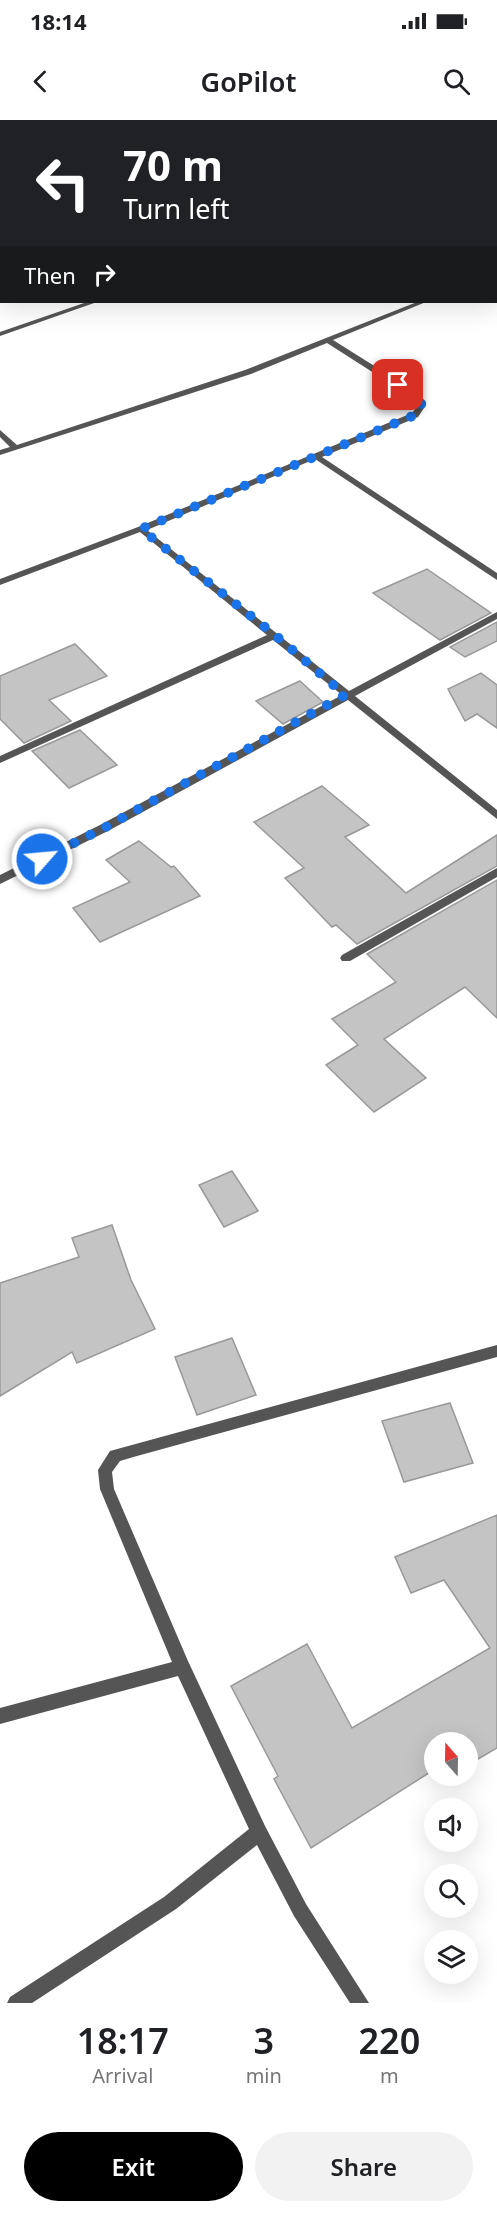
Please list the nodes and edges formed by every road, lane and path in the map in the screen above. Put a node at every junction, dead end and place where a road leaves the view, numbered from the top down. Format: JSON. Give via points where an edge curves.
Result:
{"nodes":[{"id":1,"x":90,"y":303,"type":"edge"},
{"id":2,"x":420,"y":303,"type":"edge"},
{"id":3,"x":0,"y":334,"type":"edge"},
{"id":4,"x":327,"y":340,"type":"junction"},
{"id":5,"x":0,"y":432,"type":"edge"},
{"id":6,"x":16,"y":448,"type":"junction"},
{"id":7,"x":0,"y":453,"type":"edge"},
{"id":8,"x":317,"y":457,"type":"junction"},
{"id":9,"x":141,"y":529,"type":"junction"},
{"id":10,"x":497,"y":577,"type":"edge"},
{"id":11,"x":0,"y":582,"type":"edge"},
{"id":12,"x":497,"y":615,"type":"edge"},
{"id":13,"x":275,"y":635,"type":"junction"},
{"id":14,"x":345,"y":695,"type":"junction"},
{"id":15,"x":0,"y":760,"type":"edge"},
{"id":16,"x":497,"y":814,"type":"edge"},
{"id":17,"x":497,"y":872,"type":"edge"},
{"id":18,"x":0,"y":880,"type":"edge"},
{"id":19,"x":346,"y":958,"type":"dead end"},
{"id":20,"x":497,"y":1351,"type":"edge"},
{"id":21,"x":182,"y":1667,"type":"junction"},
{"id":22,"x":0,"y":1716,"type":"edge"},
{"id":23,"x":260,"y":1832,"type":"junction"},
{"id":24,"x":16,"y":2003,"type":"edge"},
{"id":25,"x":360,"y":2003,"type":"edge"}],
"edges":[{"from":1,"to":3,"type":"street"},
{"from":2,"to":4,"type":"street"},
{"from":4,"to":6,"type":"street","via":[[248,372]]},
{"from":4,"to":8,"type":"street","via":[[416,396],[422,405],[415,415]]},
{"from":5,"to":6,"type":"street"},
{"from":6,"to":7,"type":"street"},
{"from":8,"to":9,"type":"street"},
{"from":8,"to":10,"type":"street"},
{"from":9,"to":11,"type":"street"},
{"from":9,"to":13,"type":"street"},
{"from":12,"to":14,"type":"street"},
{"from":13,"to":14,"type":"street"},
{"from":13,"to":15,"type":"street"},
{"from":14,"to":16,"type":"street"},
{"from":14,"to":18,"type":"street","via":[[104,828]]},
{"from":17,"to":19,"type":"street"},
{"from":20,"to":21,"type":"street","via":[[115,1456],[105,1470],[106,1489]]},
{"from":21,"to":22,"type":"street"},
{"from":21,"to":23,"type":"street"},
{"from":23,"to":24,"type":"street","via":[[170,1904]]},
{"from":23,"to":25,"type":"street","via":[[300,1910]]}]}
